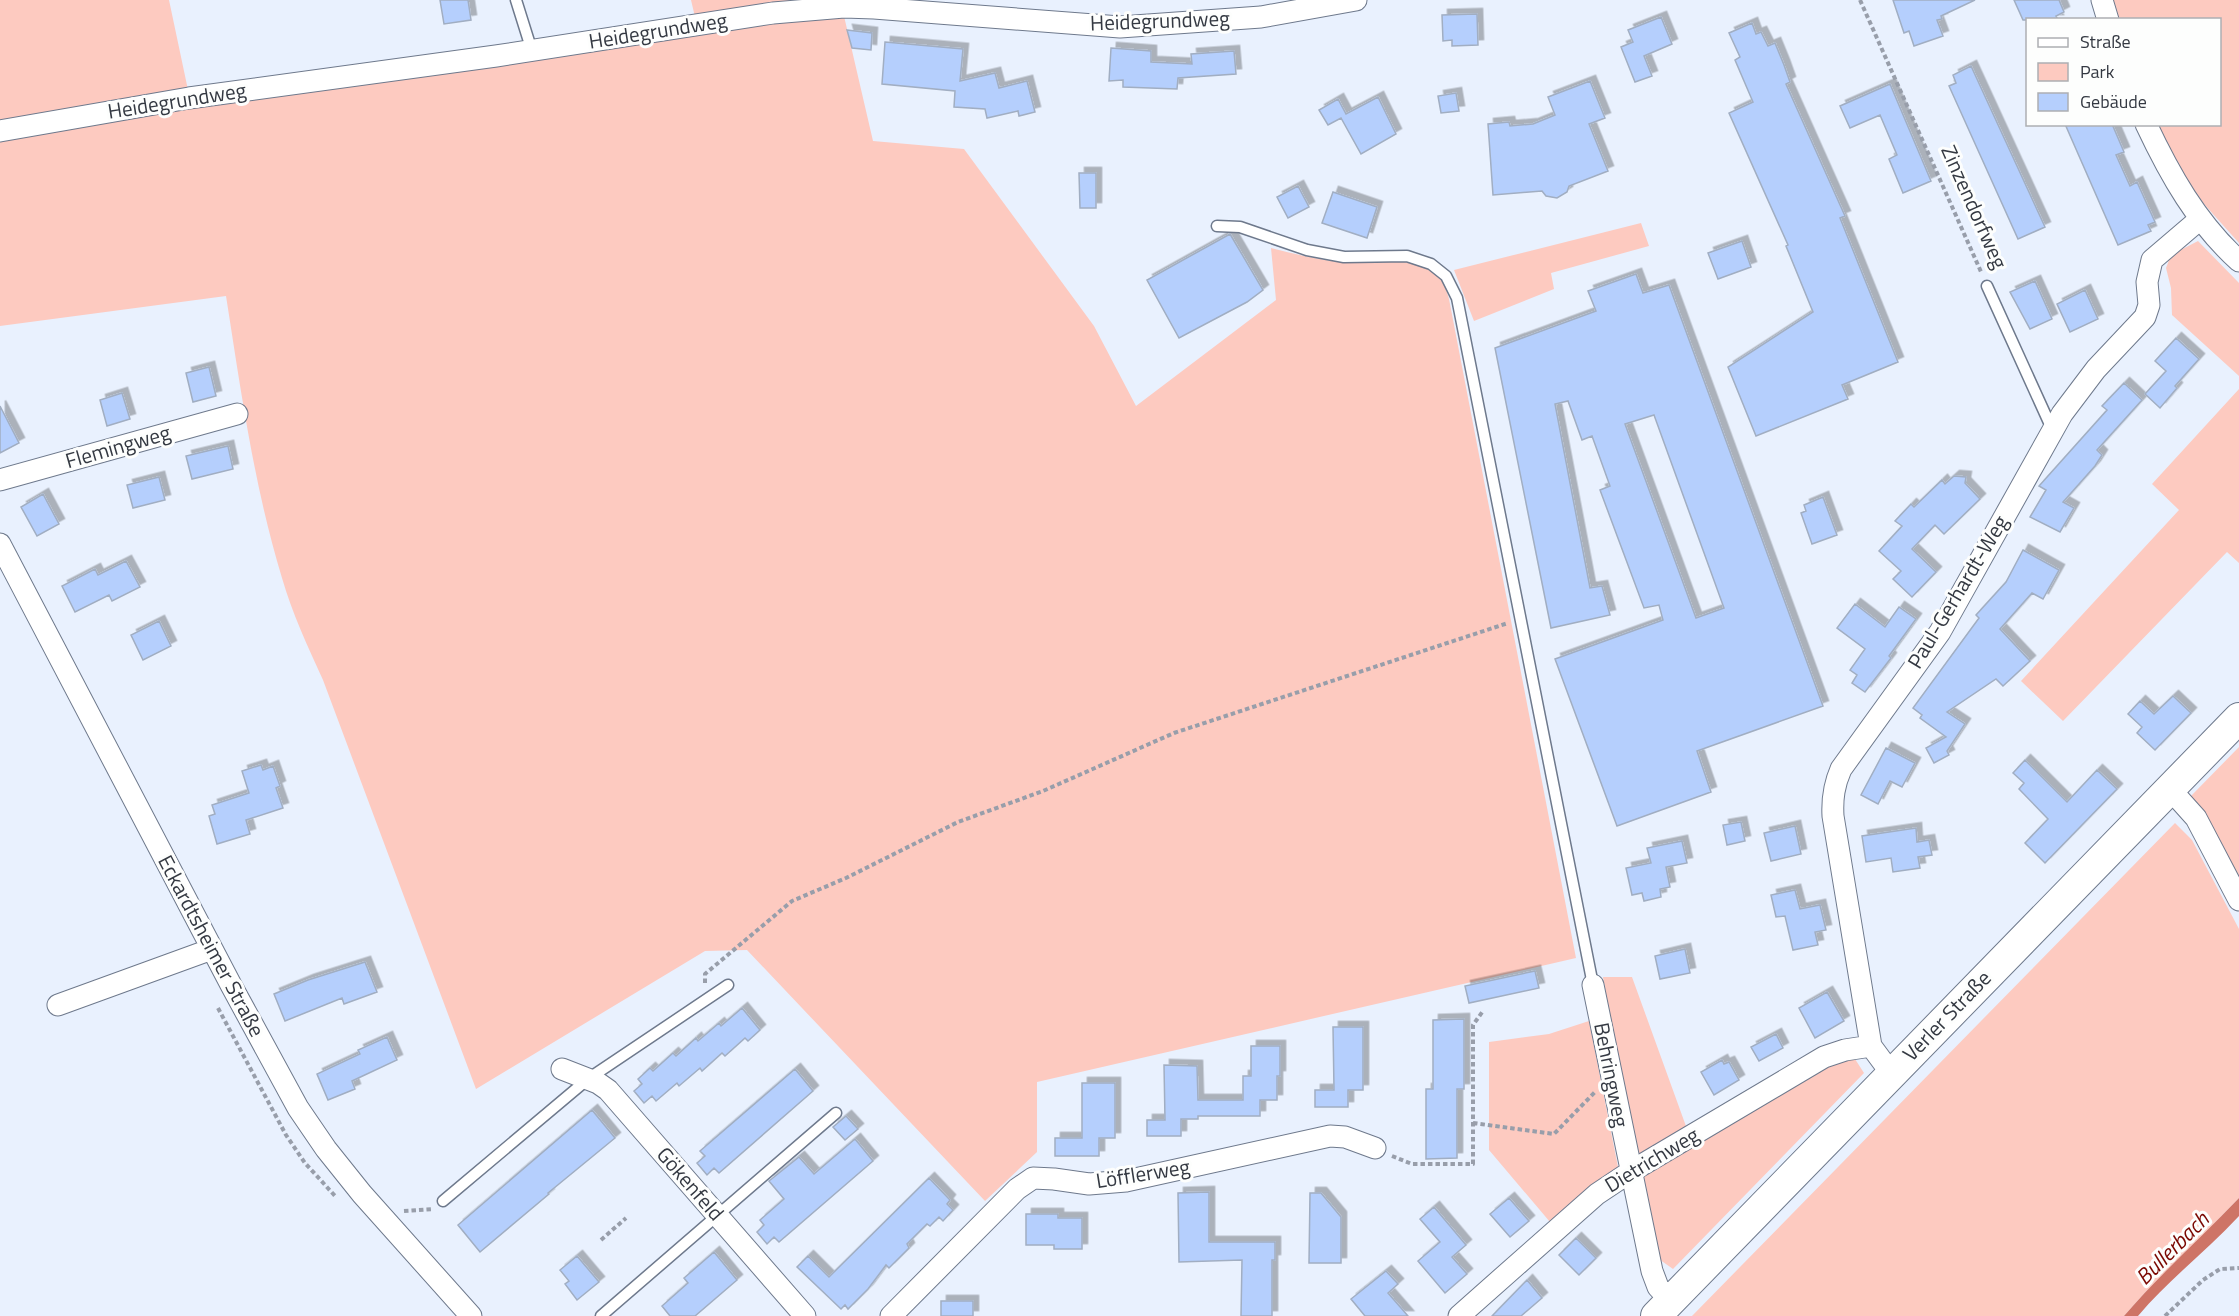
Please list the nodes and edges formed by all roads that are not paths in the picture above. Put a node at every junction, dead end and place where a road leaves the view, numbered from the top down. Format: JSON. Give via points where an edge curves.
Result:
{"nodes":[{"id":1,"x":516,"y":0,"type":"edge"},
{"id":2,"x":1356,"y":0,"type":"edge"},
{"id":3,"x":2102,"y":0,"type":"edge"},
{"id":4,"x":2107,"y":18,"type":"edge"},
{"id":5,"x":532,"y":51,"type":"junction"},
{"id":6,"x":2147,"y":126,"type":"edge"},
{"id":7,"x":0,"y":131,"type":"edge"},
{"id":8,"x":2200,"y":219,"type":"junction"},
{"id":9,"x":1217,"y":226,"type":"dead end"},
{"id":10,"x":2239,"y":261,"type":"edge"},
{"id":11,"x":1987,"y":286,"type":"road end"},
{"id":12,"x":237,"y":414,"type":"dead end"},
{"id":13,"x":2052,"y":429,"type":"junction"},
{"id":14,"x":0,"y":480,"type":"edge"},
{"id":15,"x":0,"y":544,"type":"edge"},
{"id":16,"x":2239,"y":718,"type":"edge"},
{"id":17,"x":2170,"y":789,"type":"junction"},
{"id":18,"x":2239,"y":900,"type":"edge"},
{"id":19,"x":212,"y":949,"type":"junction"},
{"id":20,"x":728,"y":985,"type":"dead end"},
{"id":21,"x":1593,"y":985,"type":"joint"},
{"id":22,"x":58,"y":1005,"type":"dead end"},
{"id":23,"x":1871,"y":1046,"type":"junction"},
{"id":24,"x":562,"y":1070,"type":"dead end"},
{"id":25,"x":1891,"y":1073,"type":"junction"},
{"id":26,"x":588,"y":1079,"type":"junction"},
{"id":27,"x":836,"y":1113,"type":"dead end"},
{"id":28,"x":1375,"y":1148,"type":"road end"},
{"id":29,"x":1630,"y":1172,"type":"junction"},
{"id":30,"x":443,"y":1201,"type":"dead end"},
{"id":31,"x":717,"y":1216,"type":"junction"},
{"id":32,"x":1664,"y":1308,"type":"edge"},
{"id":33,"x":471,"y":1316,"type":"edge"},
{"id":34,"x":601,"y":1316,"type":"edge"},
{"id":35,"x":805,"y":1316,"type":"edge"},
{"id":36,"x":891,"y":1316,"type":"edge"},
{"id":37,"x":1459,"y":1316,"type":"edge"}],
"edges":[{"from":1,"to":5,"type":"lane"},
{"from":2,"to":5,"type":"street","name":"Heidegrundweg","via":[[1120,27],[844,7],[773,13]]},
{"from":3,"to":4,"type":"street"},
{"from":5,"to":7,"type":"street","name":"Heidegrundweg","via":[[189,98]]},
{"from":6,"to":8,"type":"street","via":[[2177,185]]},
{"from":8,"to":10,"type":"street"},
{"from":8,"to":13,"type":"street","name":"Paul-Gerhardt-Weg","via":[[2152,260],[2145,317],[2096,369]]},
{"from":9,"to":21,"type":"lane","via":[[1240,227],[1307,250],[1344,257],[1407,256],[1431,264],[1446,276],[1457,298]]},
{"from":11,"to":13,"type":"lane","name":"Zinzendorfweg"},
{"from":12,"to":14,"type":"street","name":"Flemingweg"},
{"from":13,"to":23,"type":"street","name":"Paul-Gerhardt-Weg","via":[[1940,632],[1835,782],[1833,816]]},
{"from":15,"to":19,"type":"street","name":"Eckardtsheimer Straße"},
{"from":16,"to":17,"type":"main road","name":"Verler Straße"},
{"from":17,"to":18,"type":"street","via":[[2196,818]]},
{"from":17,"to":25,"type":"main road","name":"Verler Straße"},
{"from":19,"to":22,"type":"street"},
{"from":19,"to":33,"type":"street","name":"Eckardtsheimer Straße","via":[[280,1078],[326,1149]]},
{"from":20,"to":26,"type":"lane"},
{"from":21,"to":29,"type":"street","name":"Behringweg"},
{"from":23,"to":25,"type":"street","name":"Paul-Gerhardt-Weg"},
{"from":23,"to":29,"type":"street","name":"Dietrichweg","via":[[1824,1058]]},
{"from":24,"to":26,"type":"street","name":"Gökenfeld"},
{"from":25,"to":32,"type":"main road","name":"Verler Straße"},
{"from":26,"to":30,"type":"lane"},
{"from":26,"to":31,"type":"street","name":"Gökenfeld","via":[[608,1090]]},
{"from":27,"to":31,"type":"lane"},
{"from":28,"to":36,"type":"street","name":"Löfflerweg","via":[[1330,1136],[1126,1181],[1089,1184],[1033,1178],[1017,1189]]},
{"from":29,"to":32,"type":"street","name":"Behringweg"},
{"from":29,"to":37,"type":"street","name":"Dietrichweg","via":[[1597,1194]]},
{"from":31,"to":34,"type":"lane"},
{"from":31,"to":35,"type":"street","name":"Gökenfeld"}]}
